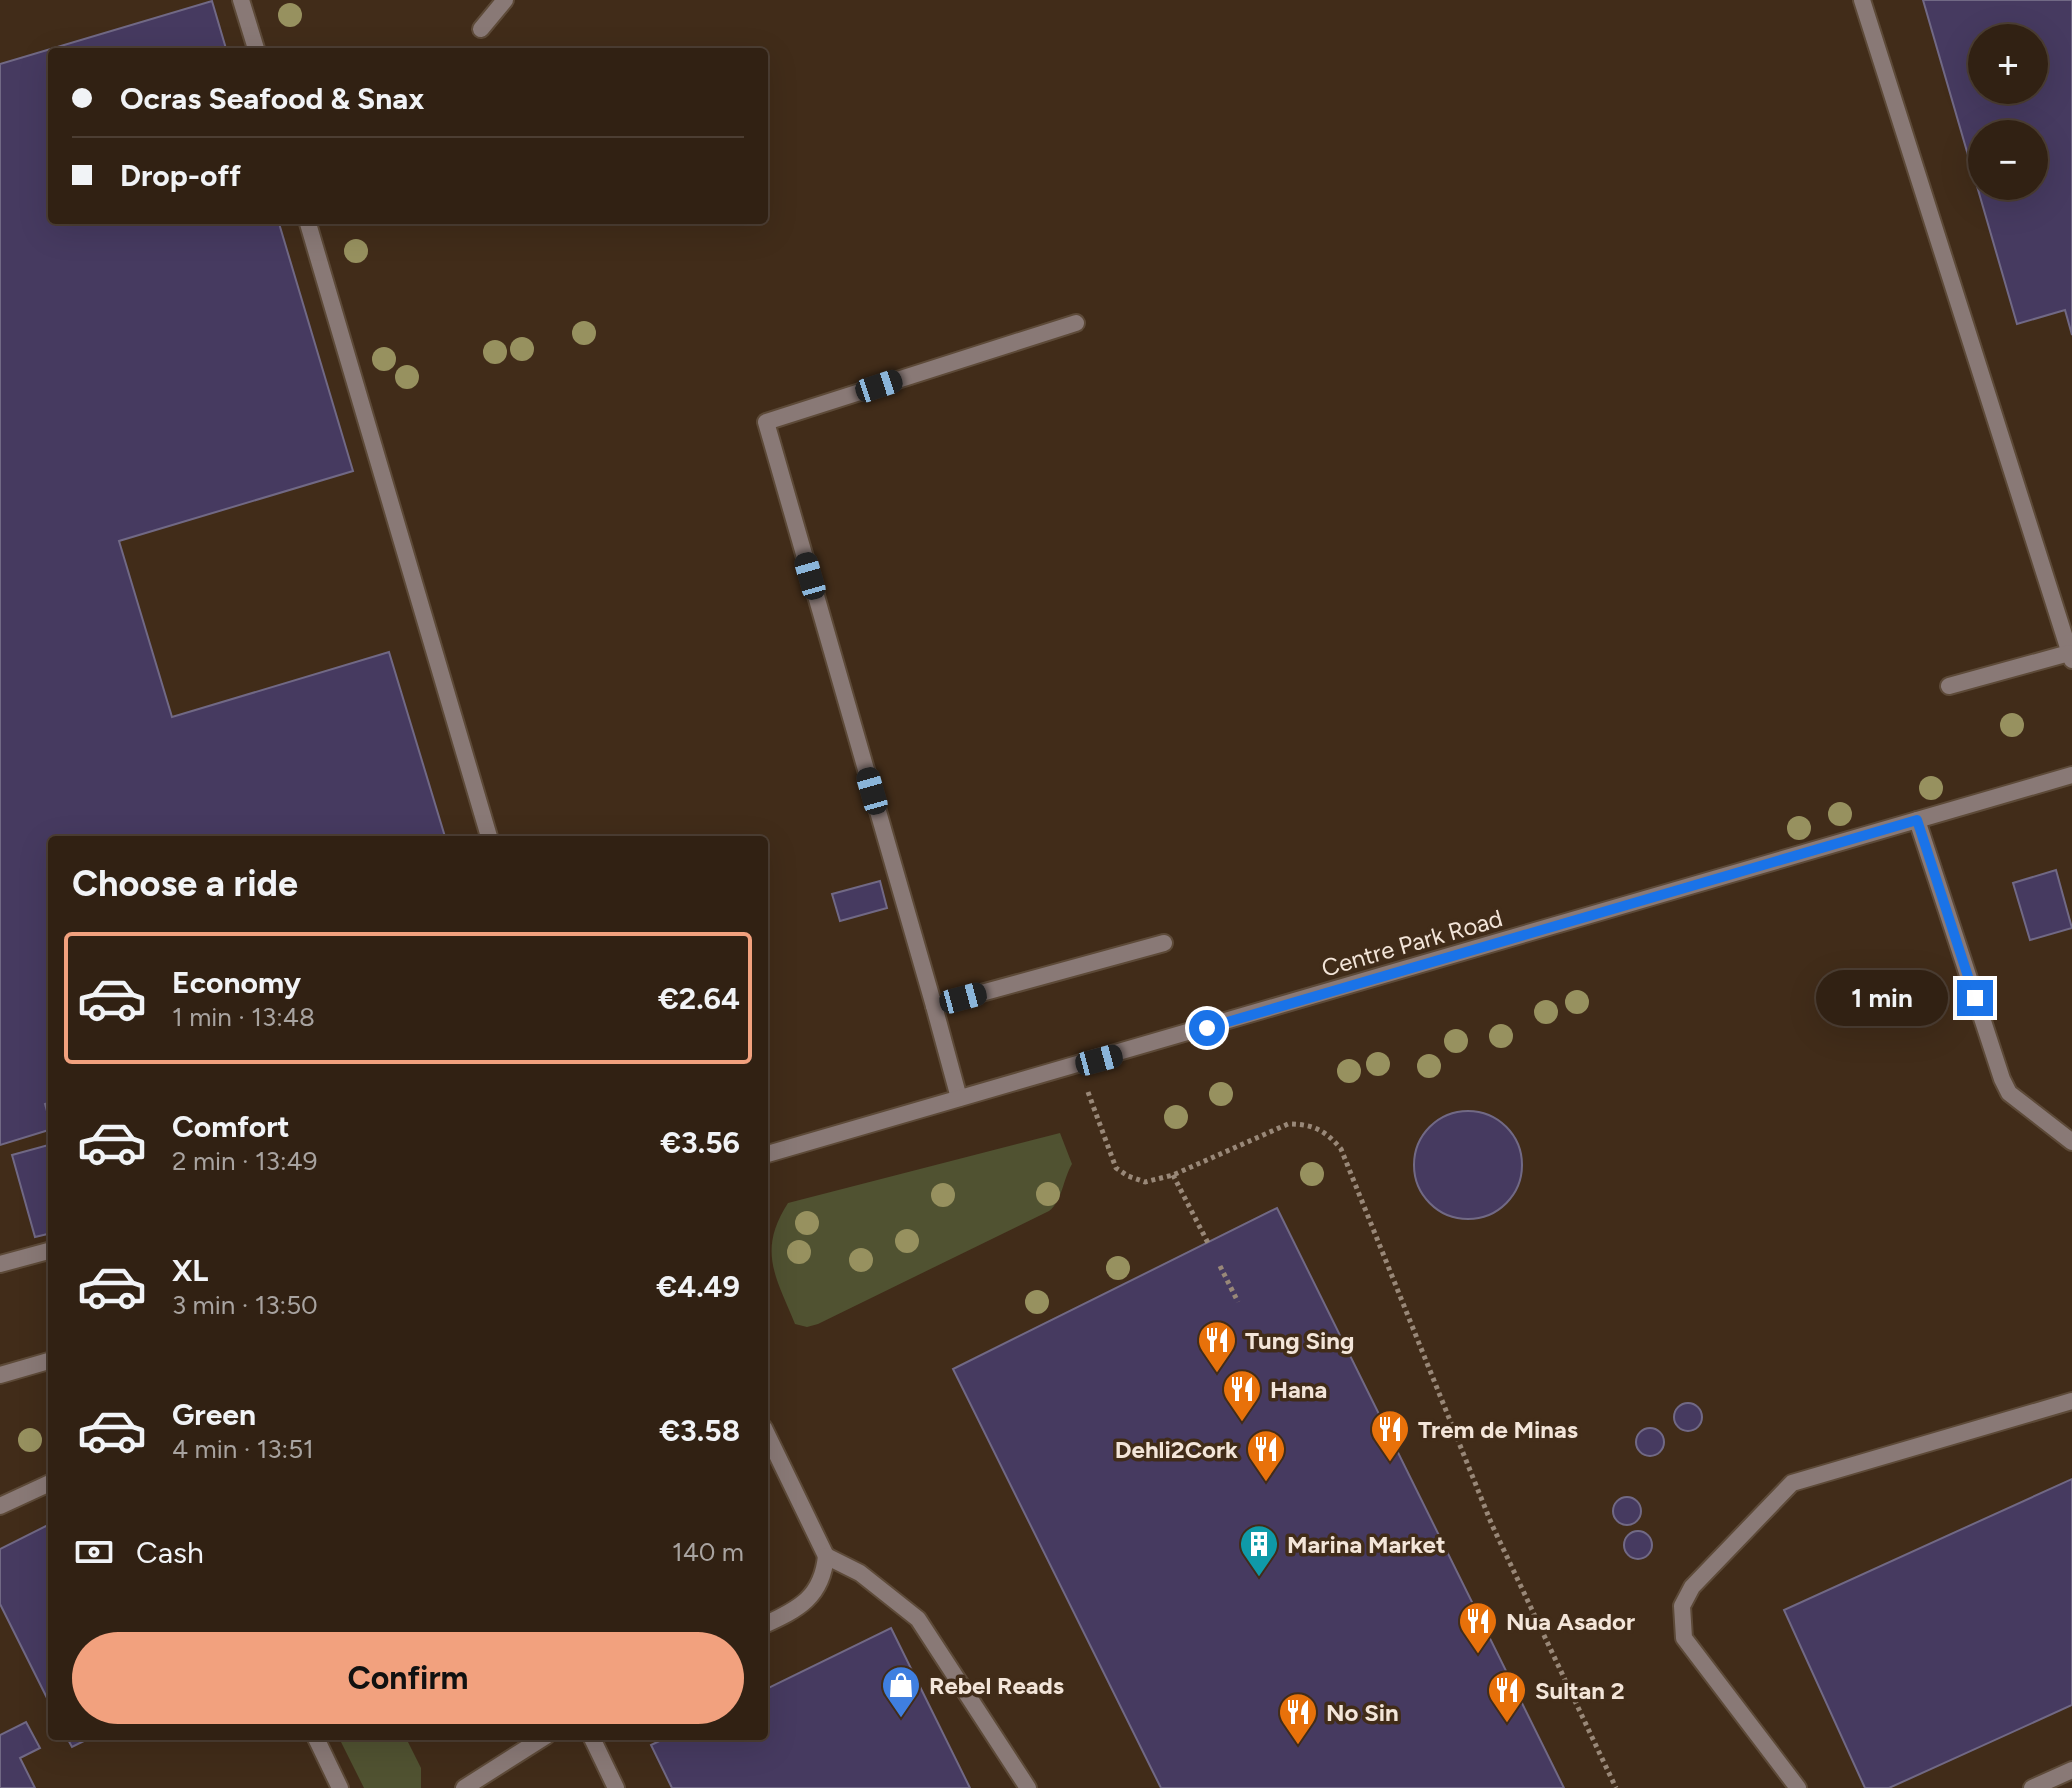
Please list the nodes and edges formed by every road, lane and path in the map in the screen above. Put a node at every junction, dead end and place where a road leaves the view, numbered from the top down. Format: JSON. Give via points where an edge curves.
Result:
{"nodes":[{"id":1,"x":241,"y":0,"type":"edge"},
{"id":2,"x":505,"y":0,"type":"edge"},
{"id":3,"x":1862,"y":0,"type":"edge"},
{"id":4,"x":481,"y":29,"type":"dead end"},
{"id":5,"x":256,"y":48,"type":"edge"},
{"id":6,"x":308,"y":224,"type":"edge"},
{"id":7,"x":1076,"y":323,"type":"dead end"},
{"id":8,"x":2071,"y":656,"type":"edge"},
{"id":9,"x":1949,"y":686,"type":"dead end"},
{"id":10,"x":2072,"y":775,"type":"edge"},
{"id":11,"x":1917,"y":820,"type":"junction"},
{"id":12,"x":489,"y":836,"type":"edge"},
{"id":13,"x":1164,"y":943,"type":"dead end"},
{"id":14,"x":934,"y":1006,"type":"junction"},
{"id":15,"x":1080,"y":1065,"type":"junction"},
{"id":16,"x":959,"y":1098,"type":"junction"},
{"id":17,"x":2072,"y":1142,"type":"edge"},
{"id":18,"x":768,"y":1154,"type":"edge"},
{"id":19,"x":1173,"y":1175,"type":"junction"},
{"id":20,"x":1208,"y":1243,"type":"dead end"},
{"id":21,"x":48,"y":1251,"type":"edge"},
{"id":22,"x":0,"y":1264,"type":"edge"},
{"id":23,"x":1220,"y":1266,"type":"dead end"},
{"id":24,"x":1238,"y":1302,"type":"dead end"},
{"id":25,"x":48,"y":1361,"type":"edge"},
{"id":26,"x":0,"y":1375,"type":"edge"},
{"id":27,"x":2072,"y":1401,"type":"edge"},
{"id":28,"x":768,"y":1436,"type":"edge"},
{"id":29,"x":48,"y":1484,"type":"edge"},
{"id":30,"x":0,"y":1506,"type":"edge"},
{"id":31,"x":826,"y":1556,"type":"junction"},
{"id":32,"x":768,"y":1623,"type":"edge"},
{"id":33,"x":317,"y":1740,"type":"edge"},
{"id":34,"x":540,"y":1740,"type":"edge"},
{"id":35,"x":593,"y":1740,"type":"edge"},
{"id":36,"x":2072,"y":1770,"type":"edge"},
{"id":37,"x":340,"y":1788,"type":"edge"},
{"id":38,"x":464,"y":1788,"type":"edge"},
{"id":39,"x":616,"y":1788,"type":"edge"},
{"id":40,"x":1028,"y":1788,"type":"edge"},
{"id":41,"x":1616,"y":1788,"type":"edge"},
{"id":42,"x":1798,"y":1788,"type":"edge"},
{"id":43,"x":2032,"y":1788,"type":"edge"}],
"edges":[{"from":1,"to":5,"type":"street"},
{"from":2,"to":4,"type":"street"},
{"from":3,"to":8,"type":"street"},
{"from":6,"to":12,"type":"street"},
{"from":7,"to":14,"type":"street","via":[[766,422]]},
{"from":8,"to":9,"type":"street"},
{"from":10,"to":11,"type":"street","name":"Centre Park Road"},
{"from":11,"to":15,"type":"street","name":"Centre Park Road"},
{"from":11,"to":17,"type":"street","via":[[2002,1079],[2009,1093]]},
{"from":13,"to":14,"type":"street"},
{"from":14,"to":16,"type":"street"},
{"from":15,"to":16,"type":"street","name":"Centre Park Road"},
{"from":15,"to":19,"type":"path","via":[[1116,1168],[1145,1182]]},
{"from":16,"to":18,"type":"street","name":"Centre Park Road"},
{"from":19,"to":20,"type":"path"},
{"from":19,"to":41,"type":"path","via":[[1288,1124],[1325,1130],[1341,1149],[1492,1525]]},
{"from":21,"to":22,"type":"street"},
{"from":23,"to":24,"type":"path"},
{"from":25,"to":26,"type":"street"},
{"from":27,"to":42,"type":"street","via":[[1792,1483],[1692,1587],[1682,1606],[1684,1638]]},
{"from":28,"to":31,"type":"street"},
{"from":29,"to":30,"type":"street"},
{"from":31,"to":32,"type":"street","via":[[816,1593],[802,1607]]},
{"from":31,"to":40,"type":"street","via":[[860,1573],[918,1619]]},
{"from":33,"to":37,"type":"street"},
{"from":34,"to":38,"type":"street"},
{"from":35,"to":39,"type":"street"},
{"from":36,"to":43,"type":"street"}]}
